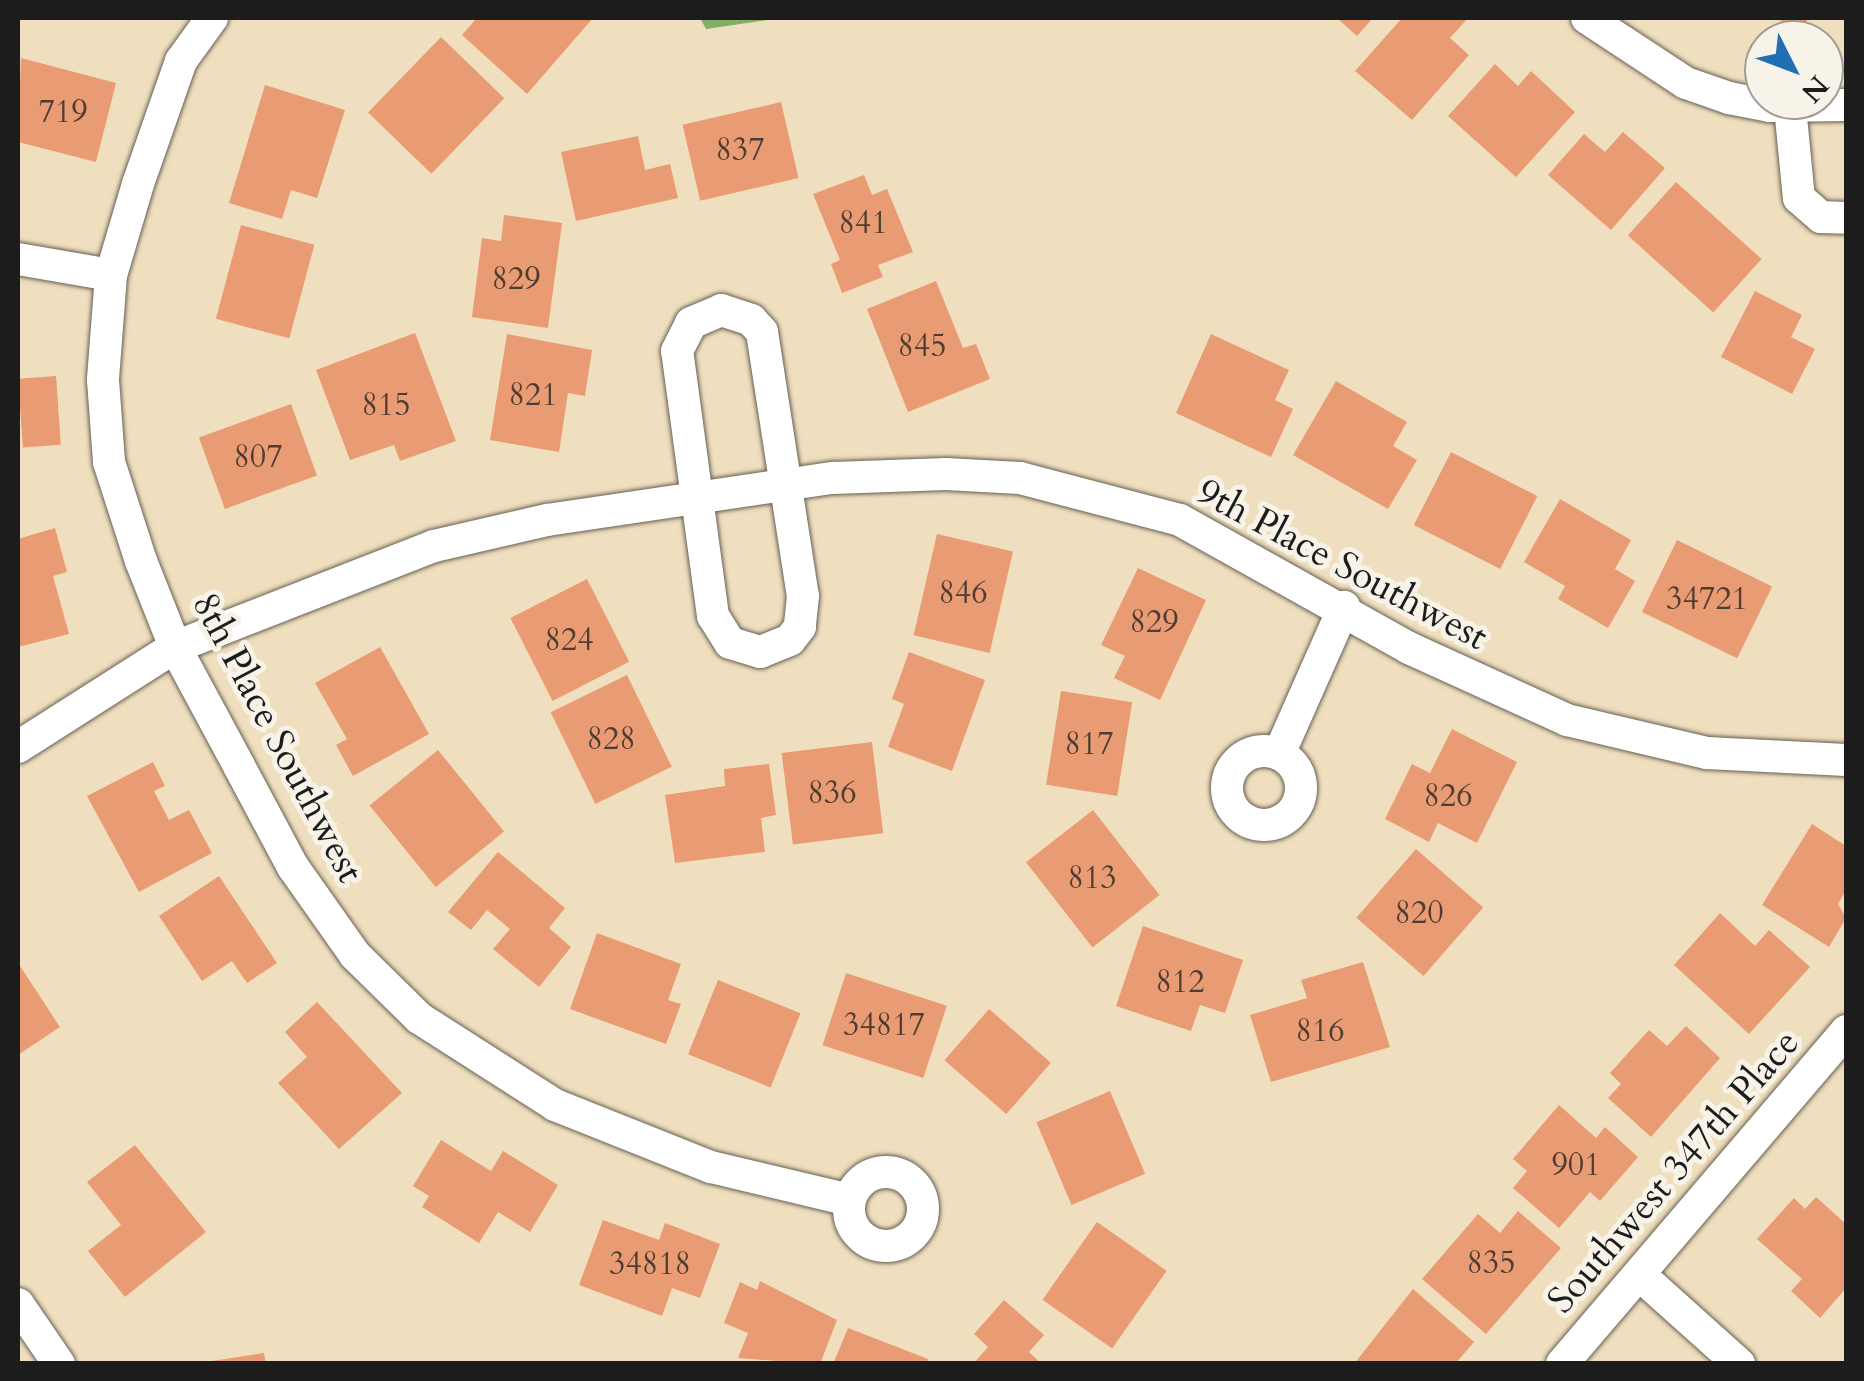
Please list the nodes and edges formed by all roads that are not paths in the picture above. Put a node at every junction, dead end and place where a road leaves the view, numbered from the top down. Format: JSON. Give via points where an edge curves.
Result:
{"nodes":[{"id":1,"x":212,"y":18,"type":"edge"},
{"id":2,"x":1587,"y":18,"type":"edge"},
{"id":3,"x":1744,"y":96,"type":"edge"},
{"id":4,"x":1791,"y":120,"type":"edge"},
{"id":5,"x":1846,"y":218,"type":"edge"},
{"id":6,"x":18,"y":258,"type":"edge"},
{"id":7,"x":111,"y":275,"type":"junction"},
{"id":8,"x":786,"y":485,"type":"junction"},
{"id":9,"x":697,"y":498,"type":"junction"},
{"id":10,"x":1344,"y":607,"type":"junction"},
{"id":11,"x":175,"y":646,"type":"junction"},
{"id":12,"x":18,"y":747,"type":"edge"},
{"id":13,"x":1279,"y":754,"type":"dead end"},
{"id":14,"x":1846,"y":760,"type":"edge"},
{"id":15,"x":1846,"y":1031,"type":"edge"},
{"id":16,"x":850,"y":1200,"type":"dead end"},
{"id":17,"x":1641,"y":1276,"type":"junction"},
{"id":18,"x":18,"y":1304,"type":"edge"},
{"id":19,"x":59,"y":1364,"type":"edge"},
{"id":20,"x":1562,"y":1364,"type":"edge"},
{"id":21,"x":1739,"y":1364,"type":"edge"}],
"edges":[{"from":1,"to":7,"type":"street","name":"8th Place Southwest","via":[[181,61]]},
{"from":2,"to":3,"type":"street","via":[[1686,83]]},
{"from":4,"to":5,"type":"street","via":[[1799,198],[1821,217]]},
{"from":6,"to":7,"type":"street"},
{"from":7,"to":11,"type":"street","name":"8th Place Southwest","via":[[103,380],[109,462]]},
{"from":8,"to":9,"type":"street","name":"9th Place Southwest"},
{"from":8,"to":9,"type":"street","via":[[804,611],[790,640],[760,652],[730,643],[713,616]]},
{"from":8,"to":9,"type":"street","via":[[762,332],[751,320],[721,310],[692,323],[677,351]]},
{"from":8,"to":10,"type":"street","name":"9th Place Southwest","via":[[946,474],[1020,478],[1096,493],[1180,520]]},
{"from":9,"to":11,"type":"street","name":"9th Place Southwest","via":[[434,546]]},
{"from":10,"to":13,"type":"street"},
{"from":10,"to":14,"type":"street","name":"9th Place Southwest","via":[[1471,680],[1567,720],[1707,753]]},
{"from":11,"to":12,"type":"street","name":"9th Place Southwest"},
{"from":11,"to":16,"type":"street","name":"8th Place Southwest","via":[[293,866],[355,955],[418,1018],[555,1105],[712,1167]]},
{"from":15,"to":17,"type":"street","name":"Southwest 347th Place"},
{"from":17,"to":20,"type":"street","name":"Southwest 347th Place"},
{"from":17,"to":21,"type":"street"},
{"from":18,"to":19,"type":"street"}]}
